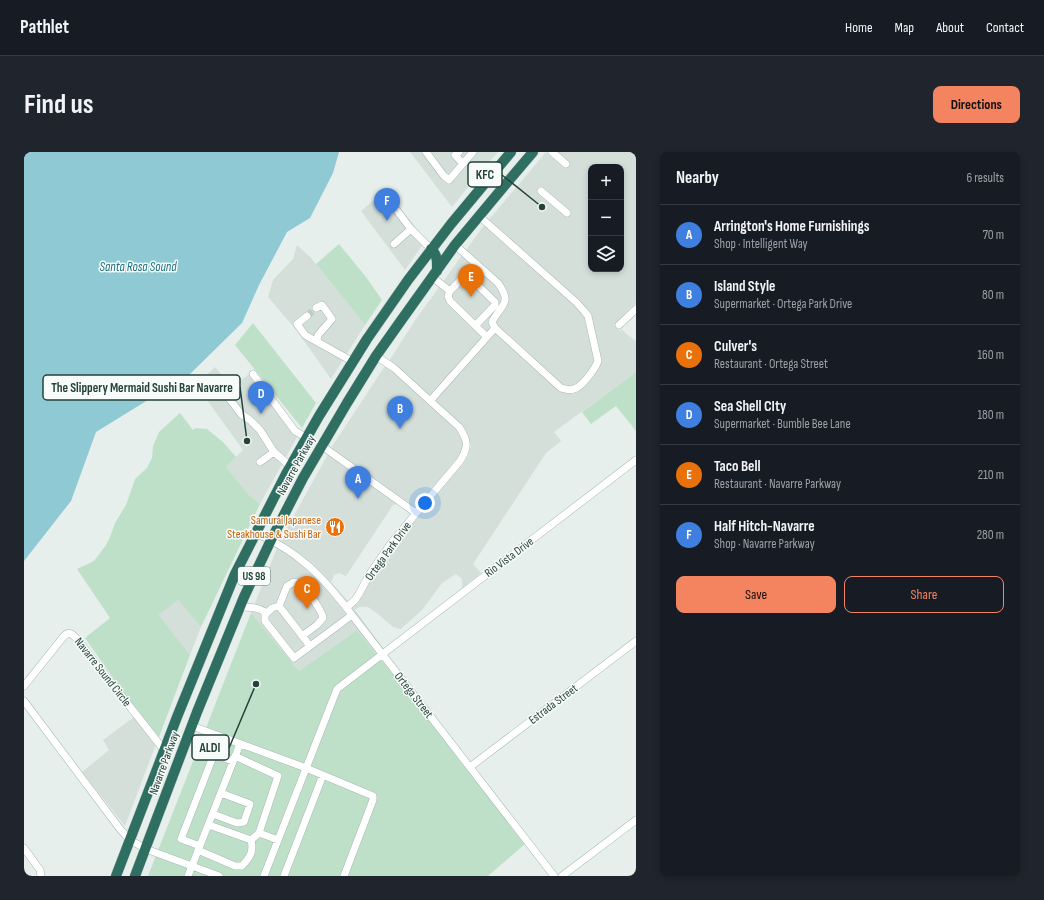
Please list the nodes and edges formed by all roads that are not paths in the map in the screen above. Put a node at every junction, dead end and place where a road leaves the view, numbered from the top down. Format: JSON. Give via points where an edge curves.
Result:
{"nodes":[{"id":1,"x":426,"y":152,"type":"edge"},
{"id":2,"x":459,"y":152,"type":"edge"},
{"id":3,"x":473,"y":152,"type":"edge"},
{"id":4,"x":511,"y":152,"type":"edge"},
{"id":5,"x":533,"y":152,"type":"edge"},
{"id":6,"x":552,"y":152,"type":"edge"},
{"id":7,"x":463,"y":164,"type":"junction"},
{"id":8,"x":566,"y":164,"type":"dead end"},
{"id":9,"x":541,"y":191,"type":"dead end"},
{"id":10,"x":395,"y":208,"type":"dead end"},
{"id":11,"x":567,"y":213,"type":"dead end"},
{"id":12,"x":479,"y":216,"type":"junction"},
{"id":13,"x":451,"y":224,"type":"junction"},
{"id":14,"x":411,"y":230,"type":"junction"},
{"id":15,"x":457,"y":243,"type":"junction"},
{"id":16,"x":394,"y":244,"type":"dead end"},
{"id":17,"x":431,"y":249,"type":"junction"},
{"id":18,"x":476,"y":264,"type":"junction"},
{"id":19,"x":434,"y":274,"type":"junction"},
{"id":20,"x":466,"y":274,"type":"junction"},
{"id":21,"x":450,"y":291,"type":"junction"},
{"id":22,"x":316,"y":308,"type":"dead end"},
{"id":23,"x":636,"y":308,"type":"edge"},
{"id":24,"x":307,"y":316,"type":"tunnel mouth"},
{"id":25,"x":476,"y":325,"type":"junction"},
{"id":26,"x":620,"y":326,"type":"dead end"},
{"id":27,"x":495,"y":328,"type":"junction"},
{"id":28,"x":487,"y":337,"type":"junction"},
{"id":29,"x":318,"y":343,"type":"junction"},
{"id":30,"x":376,"y":356,"type":"junction"},
{"id":31,"x":353,"y":361,"type":"junction"},
{"id":32,"x":253,"y":374,"type":"dead end"},
{"id":33,"x":225,"y":393,"type":"dead end"},
{"id":34,"x":430,"y":401,"type":"junction"},
{"id":35,"x":306,"y":438,"type":"junction"},
{"id":36,"x":322,"y":446,"type":"junction"},
{"id":37,"x":274,"y":452,"type":"junction"},
{"id":38,"x":636,"y":460,"type":"edge"},
{"id":39,"x":260,"y":462,"type":"dead end"},
{"id":40,"x":290,"y":466,"type":"junction"},
{"id":41,"x":416,"y":513,"type":"junction"},
{"id":42,"x":256,"y":533,"type":"junction"},
{"id":43,"x":271,"y":540,"type":"junction"},
{"id":44,"x":279,"y":606,"type":"junction"},
{"id":45,"x":240,"y":607,"type":"junction"},
{"id":46,"x":346,"y":608,"type":"junction"},
{"id":47,"x":267,"y":613,"type":"junction"},
{"id":48,"x":352,"y":615,"type":"junction"},
{"id":49,"x":302,"y":636,"type":"junction"},
{"id":50,"x":636,"y":641,"type":"edge"},
{"id":51,"x":310,"y":646,"type":"junction"},
{"id":52,"x":382,"y":653,"type":"junction"},
{"id":53,"x":24,"y":686,"type":"edge"},
{"id":54,"x":24,"y":701,"type":"edge"},
{"id":55,"x":192,"y":726,"type":"junction"},
{"id":56,"x":240,"y":744,"type":"junction"},
{"id":57,"x":164,"y":750,"type":"junction"},
{"id":58,"x":234,"y":759,"type":"junction"},
{"id":59,"x":470,"y":767,"type":"junction"},
{"id":60,"x":306,"y":768,"type":"junction"},
{"id":61,"x":323,"y":775,"type":"junction"},
{"id":62,"x":221,"y":793,"type":"junction"},
{"id":63,"x":213,"y":814,"type":"junction"},
{"id":64,"x":636,"y":820,"type":"edge"},
{"id":65,"x":208,"y":825,"type":"junction"},
{"id":66,"x":259,"y":833,"type":"junction"},
{"id":67,"x":130,"y":840,"type":"junction"},
{"id":68,"x":251,"y":840,"type":"junction"},
{"id":69,"x":278,"y":840,"type":"junction"},
{"id":70,"x":24,"y":848,"type":"edge"},
{"id":71,"x":199,"y":848,"type":"junction"},
{"id":72,"x":146,"y":849,"type":"junction"},
{"id":73,"x":192,"y":866,"type":"junction"},
{"id":74,"x":41,"y":876,"type":"edge"},
{"id":75,"x":116,"y":876,"type":"edge"},
{"id":76,"x":136,"y":876,"type":"edge"},
{"id":77,"x":188,"y":876,"type":"edge"},
{"id":78,"x":219,"y":876,"type":"edge"},
{"id":79,"x":264,"y":876,"type":"edge"},
{"id":80,"x":284,"y":876,"type":"edge"},
{"id":81,"x":344,"y":876,"type":"edge"},
{"id":82,"x":554,"y":876,"type":"edge"},
{"id":83,"x":562,"y":876,"type":"edge"}],
"edges":[{"from":1,"to":7,"type":"street","via":[[449,180]]},
{"from":2,"to":7,"type":"street","via":[[454,155]]},
{"from":3,"to":7,"type":"street"},
{"from":4,"to":13,"type":"highway","name":"Navarre Parkway","number":"US 98"},
{"from":5,"to":12,"type":"highway","name":"Navarre Parkway","number":"US 98"},
{"from":6,"to":8,"type":"street"},
{"from":9,"to":11,"type":"street"},
{"from":10,"to":14,"type":"street"},
{"from":12,"to":15,"type":"highway","name":"Navarre Parkway","number":"US 98"},
{"from":12,"to":27,"type":"street","via":[[584,311],[588,316],[598,361],[581,386],[567,390],[561,388]]},
{"from":13,"to":15,"type":"highway"},
{"from":13,"to":17,"type":"highway","name":"Navarre Parkway","number":"US 98"},
{"from":14,"to":16,"type":"street"},
{"from":14,"to":17,"type":"street"},
{"from":15,"to":18,"type":"street"},
{"from":15,"to":19,"type":"highway","name":"Navarre Parkway","number":"US 98"},
{"from":17,"to":19,"type":"highway","via":[[436,256]]},
{"from":17,"to":31,"type":"highway","name":"Navarre Parkway","number":"US 98"},
{"from":18,"to":20,"type":"street"},
{"from":18,"to":27,"type":"street","via":[[498,283],[505,296],[505,302],[492,322]]},
{"from":19,"to":21,"type":"street"},
{"from":19,"to":30,"type":"highway","name":"Navarre Parkway","number":"US 98"},
{"from":20,"to":21,"type":"street"},
{"from":20,"to":25,"type":"street","via":[[495,302]]},
{"from":21,"to":25,"type":"street","via":[[450,301]]},
{"from":22,"to":29,"type":"street","via":[[322,305],[332,318],[318,335]]},
{"from":23,"to":26,"type":"street"},
{"from":24,"to":29,"type":"street","via":[[297,324],[305,335]]},
{"from":25,"to":28,"type":"street"},
{"from":27,"to":28,"type":"street"},
{"from":28,"to":34,"type":"street"},
{"from":29,"to":31,"type":"street"},
{"from":30,"to":34,"type":"street","name":"Ortega Park Drive","via":[[394,368]]},
{"from":30,"to":36,"type":"highway","name":"Navarre Parkway","number":"US 98"},
{"from":31,"to":35,"type":"highway","name":"Navarre Parkway","number":"US 98"},
{"from":32,"to":35,"type":"street","via":[[295,431]]},
{"from":33,"to":37,"type":"street","via":[[241,414],[260,430]]},
{"from":34,"to":41,"type":"street","name":"Ortega Park Drive","via":[[459,427],[466,439],[467,447],[460,461]]},
{"from":35,"to":40,"type":"highway","name":"Navarre Parkway","number":"US 98"},
{"from":36,"to":41,"type":"street"},
{"from":36,"to":43,"type":"highway","name":"Navarre Parkway","number":"US 98"},
{"from":37,"to":39,"type":"street"},
{"from":37,"to":40,"type":"street"},
{"from":38,"to":52,"type":"street","name":"Rio Vista Drive"},
{"from":40,"to":42,"type":"highway","name":"Navarre Parkway","number":"US 98"},
{"from":41,"to":46,"type":"street","name":"Ortega Park Drive","via":[[369,574],[355,600]]},
{"from":42,"to":43,"type":"street","name":"Ortega Street"},
{"from":42,"to":57,"type":"highway","name":"Navarre Parkway","number":"US 98","via":[[235,574]]},
{"from":43,"to":45,"type":"highway","name":"Navarre Parkway","number":"US 98"},
{"from":43,"to":46,"type":"street","name":"Ortega Street","via":[[311,568]]},
{"from":44,"to":47,"type":"street"},
{"from":44,"to":49,"type":"street"},
{"from":44,"to":49,"type":"street","via":[[287,586],[294,582],[306,590],[323,618]]},
{"from":45,"to":47,"type":"street","via":[[260,609]]},
{"from":45,"to":55,"type":"highway","name":"Navarre Parkway","number":"US 98"},
{"from":46,"to":48,"type":"street","name":"Ortega Street"},
{"from":47,"to":51,"type":"street","via":[[265,621],[294,658]]},
{"from":48,"to":51,"type":"street"},
{"from":48,"to":52,"type":"street","name":"Ortega Street"},
{"from":49,"to":51,"type":"street"},
{"from":50,"to":59,"type":"street","name":"Estrada Street"},
{"from":52,"to":59,"type":"street","name":"Ortega Street"},
{"from":52,"to":60,"type":"street","name":"Rio Vista Drive","via":[[337,688]]},
{"from":53,"to":57,"type":"street","name":"Navarre Sound Circle","via":[[64,636],[72,633]]},
{"from":54,"to":67,"type":"street"},
{"from":55,"to":56,"type":"street"},
{"from":55,"to":72,"type":"highway","name":"Navarre Parkway","number":"US 98"},
{"from":56,"to":58,"type":"street"},
{"from":56,"to":60,"type":"street"},
{"from":57,"to":67,"type":"highway","name":"Navarre Parkway","number":"US 98"},
{"from":58,"to":62,"type":"street"},
{"from":58,"to":66,"type":"street","via":[[278,776]]},
{"from":58,"to":71,"type":"street","via":[[214,754],[182,839]]},
{"from":59,"to":82,"type":"street","name":"Ortega Street"},
{"from":60,"to":61,"type":"street"},
{"from":60,"to":69,"type":"street","name":"Rio Vista Drive"},
{"from":61,"to":80,"type":"street"},
{"from":61,"to":81,"type":"street","via":[[373,796]]},
{"from":62,"to":63,"type":"street"},
{"from":62,"to":63,"type":"street","via":[[250,804],[244,822],[237,823]]},
{"from":63,"to":65,"type":"street"},
{"from":64,"to":83,"type":"street"},
{"from":65,"to":68,"type":"street"},
{"from":65,"to":71,"type":"street"},
{"from":66,"to":68,"type":"street"},
{"from":66,"to":69,"type":"street"},
{"from":67,"to":72,"type":"street"},
{"from":67,"to":75,"type":"highway","name":"Navarre Parkway","number":"US 98"},
{"from":68,"to":71,"type":"street","via":[[253,848],[250,858],[242,866],[235,866]]},
{"from":69,"to":79,"type":"street","name":"Rio Vista Drive"},
{"from":70,"to":74,"type":"street","via":[[40,870]]},
{"from":71,"to":73,"type":"street"},
{"from":72,"to":73,"type":"street"},
{"from":72,"to":76,"type":"highway","name":"Navarre Parkway","number":"US 98"},
{"from":73,"to":77,"type":"street"},
{"from":73,"to":78,"type":"street"}]}
